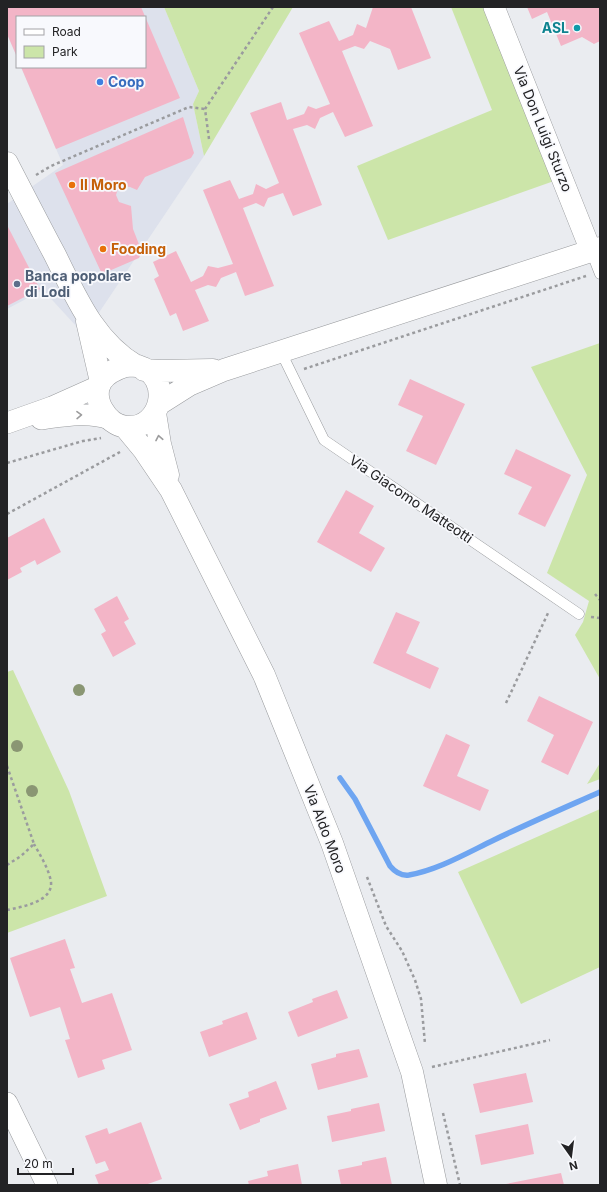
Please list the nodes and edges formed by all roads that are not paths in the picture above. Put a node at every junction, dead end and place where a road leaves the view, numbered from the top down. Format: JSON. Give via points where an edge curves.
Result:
{"nodes":[{"id":1,"x":494,"y":7,"type":"edge"},
{"id":2,"x":7,"y":163,"type":"edge"},
{"id":3,"x":595,"y":250,"type":"edge"},
{"id":4,"x":600,"y":273,"type":"edge"},
{"id":5,"x":86,"y":316,"type":"junction"},
{"id":6,"x":281,"y":352,"type":"junction"},
{"id":7,"x":140,"y":368,"type":"junction"},
{"id":8,"x":224,"y":370,"type":"junction"},
{"id":9,"x":100,"y":384,"type":"junction"},
{"id":10,"x":157,"y":408,"type":"junction"},
{"id":11,"x":10,"y":423,"type":"edge"},
{"id":12,"x":112,"y":428,"type":"junction"},
{"id":13,"x":171,"y":490,"type":"junction"},
{"id":14,"x":579,"y":614,"type":"dead end"},
{"id":15,"x":7,"y":1103,"type":"edge"},
{"id":16,"x":47,"y":1185,"type":"edge"},
{"id":17,"x":436,"y":1185,"type":"edge"}],
"edges":[{"from":1,"to":3,"type":"street","name":"Via Don Luigi Sturzo"},
{"from":2,"to":5,"type":"street"},
{"from":3,"to":4,"type":"lane"},
{"from":3,"to":6,"type":"street"},
{"from":5,"to":7,"type":"street","via":[[122,358]]},
{"from":5,"to":9,"type":"street"},
{"from":6,"to":8,"type":"street"},
{"from":6,"to":14,"type":"lane","name":"Via Giacomo Matteotti","via":[[324,440]]},
{"from":7,"to":8,"type":"street","via":[[167,371]]},
{"from":7,"to":9,"type":"street","via":[[117,368]]},
{"from":7,"to":10,"type":"street","via":[[158,384],[160,394]]},
{"from":8,"to":10,"type":"street","via":[[189,385]]},
{"from":9,"to":11,"type":"street","via":[[52,407]]},
{"from":9,"to":12,"type":"street","via":[[100,406]]},
{"from":10,"to":12,"type":"street","via":[[149,419],[140,425]]},
{"from":13,"to":10,"type":"street","name":"Via Aldo Moro","one_way":true,"via":[[160,444]]},
{"from":11,"to":12,"type":"street","one_way":true,"via":[[91,415]]},
{"from":12,"to":13,"type":"street","name":"Via Aldo Moro","via":[[144,450]]},
{"from":13,"to":17,"type":"street","name":"Via Aldo Moro","via":[[264,675],[332,843],[412,1072]]},
{"from":15,"to":16,"type":"street"}]}
